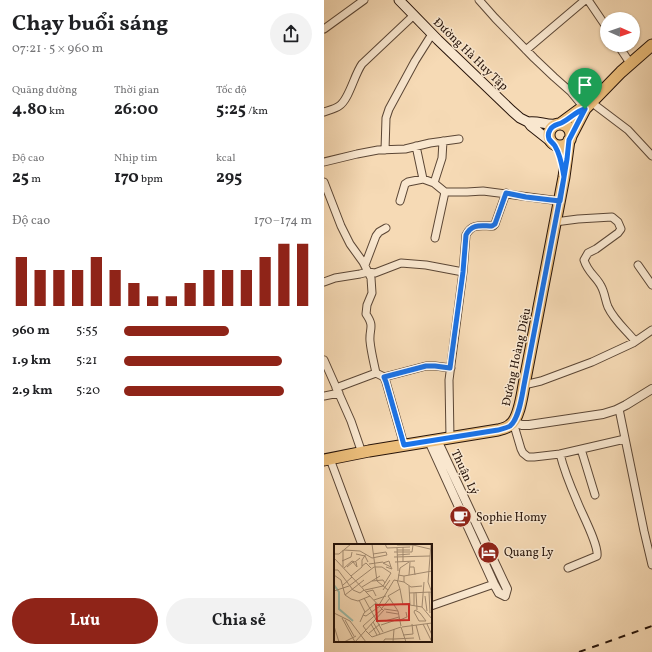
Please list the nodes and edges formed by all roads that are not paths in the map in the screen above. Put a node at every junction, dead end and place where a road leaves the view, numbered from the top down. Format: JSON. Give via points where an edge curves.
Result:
{"nodes":[{"id":1,"x":364,"y":0,"type":"edge"},
{"id":2,"x":399,"y":0,"type":"edge"},
{"id":3,"x":479,"y":0,"type":"edge"},
{"id":4,"x":586,"y":0,"type":"edge"},
{"id":5,"x":414,"y":15,"type":"junction"},
{"id":6,"x":600,"y":19,"type":"edge"},
{"id":7,"x":324,"y":29,"type":"edge"},
{"id":8,"x":432,"y":34,"type":"junction"},
{"id":9,"x":651,"y":47,"type":"edge"},
{"id":10,"x":526,"y":50,"type":"junction"},
{"id":11,"x":623,"y":52,"type":"edge"},
{"id":12,"x":630,"y":63,"type":"junction"},
{"id":13,"x":588,"y":105,"type":"junction"},
{"id":14,"x":324,"y":112,"type":"edge"},
{"id":15,"x":528,"y":122,"type":"junction"},
{"id":16,"x":558,"y":124,"type":"junction"},
{"id":17,"x":570,"y":138,"type":"junction"},
{"id":18,"x":459,"y":139,"type":"dead end"},
{"id":19,"x":443,"y":141,"type":"junction"},
{"id":20,"x":552,"y":143,"type":"junction"},
{"id":21,"x":416,"y":146,"type":"junction"},
{"id":22,"x":385,"y":150,"type":"junction"},
{"id":23,"x":652,"y":156,"type":"edge"},
{"id":24,"x":324,"y":162,"type":"edge"},
{"id":25,"x":564,"y":177,"type":"junction"},
{"id":26,"x":423,"y":179,"type":"junction"},
{"id":27,"x":324,"y":182,"type":"edge"},
{"id":28,"x":434,"y":183,"type":"junction"},
{"id":29,"x":445,"y":192,"type":"junction"},
{"id":30,"x":506,"y":193,"type":"junction"},
{"id":31,"x":400,"y":201,"type":"dead end"},
{"id":32,"x":560,"y":201,"type":"junction"},
{"id":33,"x":555,"y":222,"type":"junction"},
{"id":34,"x":386,"y":228,"type":"dead end"},
{"id":35,"x":435,"y":238,"type":"dead end"},
{"id":36,"x":638,"y":265,"type":"dead end"},
{"id":37,"x":366,"y":268,"type":"junction"},
{"id":38,"x":463,"y":272,"type":"junction"},
{"id":39,"x":324,"y":282,"type":"edge"},
{"id":40,"x":652,"y":285,"type":"edge"},
{"id":41,"x":652,"y":330,"type":"edge"},
{"id":42,"x":635,"y":341,"type":"junction"},
{"id":43,"x":324,"y":360,"type":"edge"},
{"id":44,"x":450,"y":368,"type":"junction"},
{"id":45,"x":376,"y":373,"type":"junction"},
{"id":46,"x":384,"y":377,"type":"junction"},
{"id":47,"x":524,"y":385,"type":"junction"},
{"id":48,"x":652,"y":389,"type":"edge"},
{"id":49,"x":338,"y":391,"type":"junction"},
{"id":50,"x":324,"y":396,"type":"edge"},
{"id":51,"x":619,"y":408,"type":"junction"},
{"id":52,"x":513,"y":422,"type":"junction"},
{"id":53,"x":450,"y":438,"type":"junction"},
{"id":54,"x":625,"y":439,"type":"junction"},
{"id":55,"x":433,"y":440,"type":"junction"},
{"id":56,"x":404,"y":445,"type":"junction"},
{"id":57,"x":581,"y":449,"type":"junction"},
{"id":58,"x":362,"y":452,"type":"junction"},
{"id":59,"x":560,"y":454,"type":"junction"},
{"id":60,"x":327,"y":460,"type":"edge"},
{"id":61,"x":595,"y":495,"type":"dead end"},
{"id":62,"x":652,"y":529,"type":"edge"},
{"id":63,"x":644,"y":531,"type":"junction"},
{"id":64,"x":362,"y":544,"type":"edge"},
{"id":65,"x":652,"y":565,"type":"edge"},
{"id":66,"x":568,"y":568,"type":"dead end"},
{"id":67,"x":494,"y":584,"type":"junction"},
{"id":68,"x":432,"y":606,"type":"edge"}],
"edges":[{"from":1,"to":7,"type":"street"},
{"from":2,"to":5,"type":"main road","name":"Đường Hà Huy Tập"},
{"from":3,"to":10,"type":"street"},
{"from":4,"to":6,"type":"street"},
{"from":4,"to":10,"type":"street"},
{"from":5,"to":8,"type":"main road","name":"Đường Hà Huy Tập"},
{"from":5,"to":14,"type":"street","via":[[362,64],[340,106]]},
{"from":8,"to":15,"type":"main road","name":"Đường Hà Huy Tập","via":[[520,118]]},
{"from":8,"to":22,"type":"street","via":[[389,108],[386,118]]},
{"from":9,"to":12,"type":"main road"},
{"from":10,"to":13,"type":"street"},
{"from":11,"to":12,"type":"street"},
{"from":12,"to":13,"type":"main road"},
{"from":13,"to":16,"type":"main road"},
{"from":13,"to":17,"type":"main road","name":"Đường Hoàng Diệu"},
{"from":13,"to":23,"type":"street","via":[[628,130]]},
{"from":15,"to":16,"type":"main road"},
{"from":15,"to":20,"type":"main road","name":"Đường Hà Huy Tập"},
{"from":16,"to":17,"type":"main road","via":[[569,128]]},
{"from":16,"to":20,"type":"main road","via":[[550,130],[549,137]]},
{"from":17,"to":20,"type":"main road","via":[[563,146]]},
{"from":17,"to":25,"type":"main road","name":"Đường Hoàng Diệu"},
{"from":18,"to":19,"type":"street"},
{"from":19,"to":21,"type":"street"},
{"from":19,"to":28,"type":"street","via":[[442,158]]},
{"from":20,"to":25,"type":"main road","name":"Đường Hoàng Diệu","via":[[561,158]]},
{"from":21,"to":22,"type":"street"},
{"from":21,"to":26,"type":"street"},
{"from":22,"to":24,"type":"street"},
{"from":25,"to":32,"type":"main road","name":"Đường Hoàng Diệu"},
{"from":26,"to":28,"type":"street"},
{"from":26,"to":31,"type":"street","via":[[405,184]]},
{"from":27,"to":37,"type":"street","via":[[341,226]]},
{"from":28,"to":29,"type":"street"},
{"from":29,"to":30,"type":"street"},
{"from":29,"to":35,"type":"street"},
{"from":30,"to":32,"type":"street"},
{"from":30,"to":38,"type":"street","via":[[495,224],[473,226],[468,231]]},
{"from":32,"to":33,"type":"main road","name":"Đường Hoàng Diệu"},
{"from":33,"to":42,"type":"street","via":[[602,217],[612,217],[618,222],[621,229],[618,233],[588,253],[584,260],[604,290],[612,314]]},
{"from":33,"to":47,"type":"main road","name":"Đường Hoàng Diệu"},
{"from":34,"to":37,"type":"street","via":[[376,236]]},
{"from":36,"to":40,"type":"street"},
{"from":37,"to":38,"type":"street","via":[[375,273],[401,263]]},
{"from":37,"to":39,"type":"street","via":[[360,274]]},
{"from":37,"to":45,"type":"street","via":[[371,278],[372,293],[366,314],[372,327],[370,341]]},
{"from":38,"to":44,"type":"street"},
{"from":41,"to":42,"type":"street"},
{"from":42,"to":47,"type":"street","via":[[586,365]]},
{"from":43,"to":49,"type":"street"},
{"from":44,"to":46,"type":"street","via":[[426,366]]},
{"from":44,"to":53,"type":"street"},
{"from":45,"to":46,"type":"street"},
{"from":45,"to":49,"type":"street"},
{"from":46,"to":56,"type":"street"},
{"from":47,"to":52,"type":"main road","name":"Đường Hoàng Diệu"},
{"from":48,"to":51,"type":"street"},
{"from":49,"to":50,"type":"street"},
{"from":49,"to":58,"type":"street"},
{"from":51,"to":52,"type":"street","via":[[603,414],[536,424],[522,425]]},
{"from":51,"to":54,"type":"street"},
{"from":52,"to":53,"type":"main road","name":"Đường Hoàng Diệu","via":[[506,428]]},
{"from":52,"to":59,"type":"street","via":[[521,449],[528,457]]},
{"from":53,"to":55,"type":"main road","name":"Đường Hoàng Diệu"},
{"from":54,"to":57,"type":"street"},
{"from":54,"to":63,"type":"street"},
{"from":55,"to":56,"type":"main road","name":"Đường Hoàng Diệu"},
{"from":55,"to":67,"type":"street","name":"Thuận Lý"},
{"from":55,"to":67,"type":"street","name":"Thuận Lý","via":[[507,589],[505,596],[499,593]]},
{"from":56,"to":58,"type":"main road","name":"Đường Hoàng Diệu"},
{"from":57,"to":59,"type":"street"},
{"from":57,"to":61,"type":"street"},
{"from":58,"to":60,"type":"main road","name":"Đường Hoàng Diệu"},
{"from":59,"to":66,"type":"street","via":[[597,551],[597,556]]},
{"from":60,"to":64,"type":"street"},
{"from":62,"to":63,"type":"street"},
{"from":63,"to":65,"type":"street"},
{"from":67,"to":68,"type":"street"}]}
